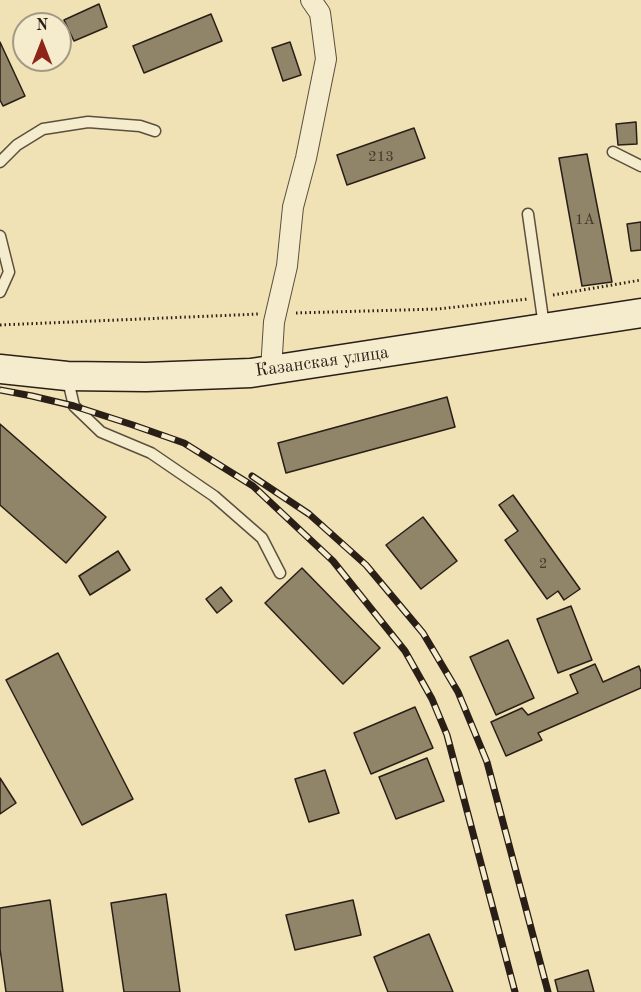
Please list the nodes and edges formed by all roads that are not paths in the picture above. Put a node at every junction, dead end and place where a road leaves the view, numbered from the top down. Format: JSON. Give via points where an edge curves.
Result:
{"nodes":[{"id":1,"x":311,"y":0,"type":"edge"},
{"id":2,"x":155,"y":131,"type":"dead end"},
{"id":3,"x":613,"y":152,"type":"dead end"},
{"id":4,"x":0,"y":162,"type":"edge"},
{"id":5,"x":641,"y":166,"type":"edge"},
{"id":6,"x":528,"y":214,"type":"dead end"},
{"id":7,"x":0,"y":236,"type":"edge"},
{"id":8,"x":0,"y":292,"type":"edge"},
{"id":9,"x":641,"y":313,"type":"edge"},
{"id":10,"x":544,"y":328,"type":"junction"},
{"id":11,"x":0,"y":369,"type":"edge"},
{"id":12,"x":271,"y":370,"type":"junction"},
{"id":13,"x":67,"y":376,"type":"junction"},
{"id":14,"x":280,"y":573,"type":"dead end"}],
"edges":[{"from":1,"to":12,"type":"street","via":[[320,13],[326,58],[292,207],[286,266],[274,322]]},
{"from":2,"to":4,"type":"lane","via":[[88,122],[43,129],[17,145]]},
{"from":3,"to":5,"type":"lane"},
{"from":6,"to":10,"type":"lane"},
{"from":7,"to":8,"type":"lane","via":[[9,272]]},
{"from":9,"to":10,"type":"main road","name":"Казанская улица"},
{"from":10,"to":12,"type":"main road","name":"Казанская улица"},
{"from":11,"to":13,"type":"main road","name":"Казанская улица"},
{"from":12,"to":13,"type":"main road","name":"Казанская улица","via":[[146,377]]},
{"from":13,"to":14,"type":"lane","via":[[74,406],[101,432],[151,453],[214,496],[262,538]]}]}
